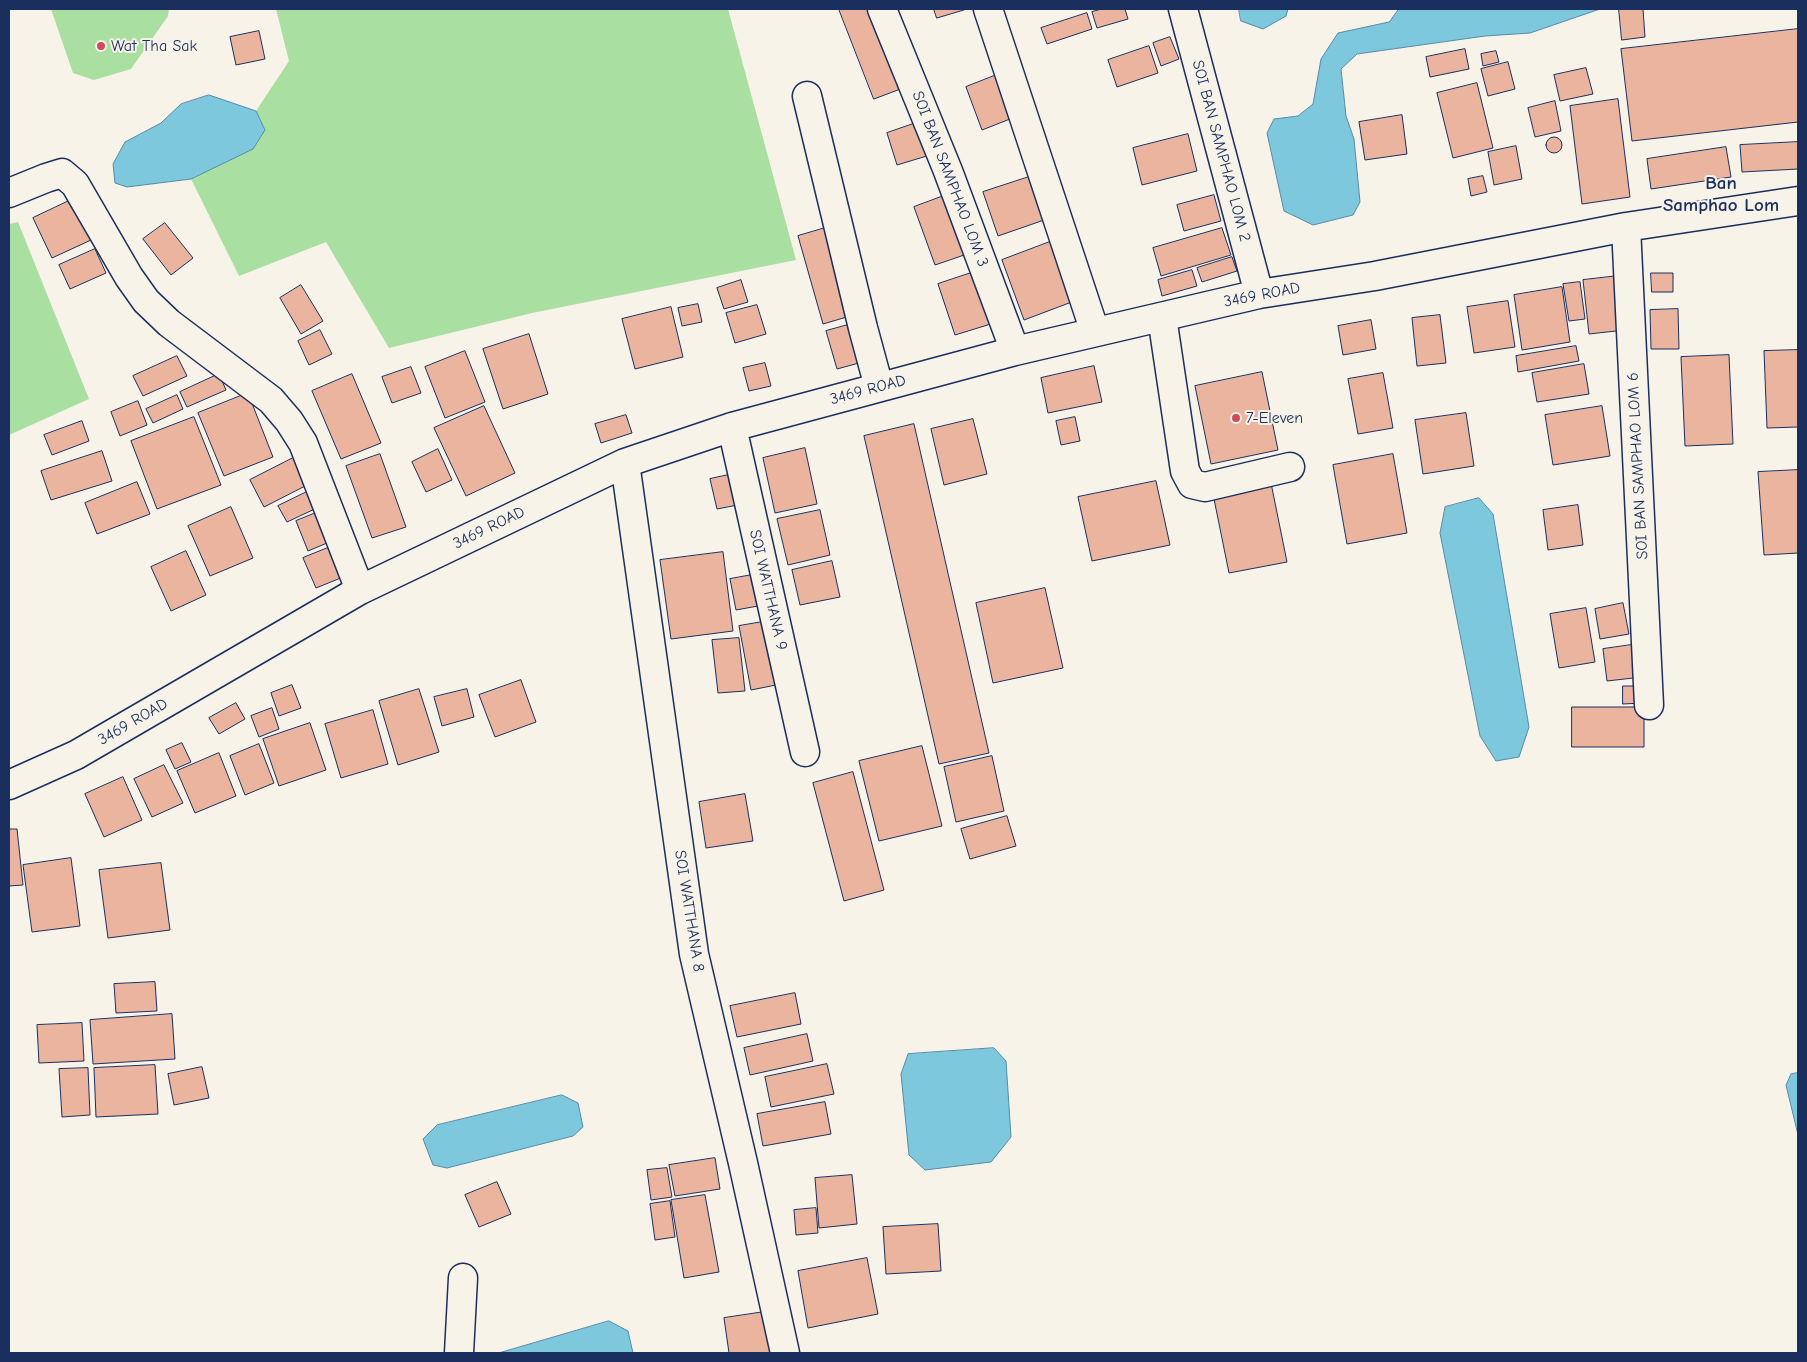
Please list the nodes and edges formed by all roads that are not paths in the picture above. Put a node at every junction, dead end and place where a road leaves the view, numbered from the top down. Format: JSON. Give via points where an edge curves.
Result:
{"nodes":[{"id":1,"x":882,"y":9,"type":"edge"},
{"id":2,"x":988,"y":9,"type":"edge"},
{"id":3,"x":1183,"y":9,"type":"edge"},
{"id":4,"x":806,"y":96,"type":"dead end"},
{"id":5,"x":9,"y":193,"type":"edge"},
{"id":6,"x":1798,"y":201,"type":"edge"},
{"id":7,"x":1626,"y":227,"type":"junction"},
{"id":8,"x":1259,"y":294,"type":"junction"},
{"id":9,"x":1162,"y":316,"type":"junction"},
{"id":10,"x":1095,"y":332,"type":"junction"},
{"id":11,"x":1015,"y":351,"type":"junction"},
{"id":12,"x":879,"y":386,"type":"junction"},
{"id":13,"x":732,"y":427,"type":"junction"},
{"id":14,"x":625,"y":463,"type":"junction"},
{"id":15,"x":1290,"y":467,"type":"dead end"},
{"id":16,"x":360,"y":590,"type":"junction"},
{"id":17,"x":1649,"y":705,"type":"dead end"},
{"id":18,"x":805,"y":752,"type":"dead end"},
{"id":19,"x":9,"y":785,"type":"edge"},
{"id":20,"x":463,"y":1278,"type":"dead end"},
{"id":21,"x":459,"y":1353,"type":"edge"},
{"id":22,"x":785,"y":1353,"type":"edge"}],
"edges":[{"from":1,"to":11,"type":"street","name":"SOI BAN SAMPHAO LOM 3","via":[[948,171]]},
{"from":2,"to":10,"type":"street"},
{"from":3,"to":8,"type":"street","name":"SOI BAN SAMPHAO LOM 2"},
{"from":4,"to":12,"type":"street"},
{"from":5,"to":16,"type":"street","via":[[62,174],[75,184],[146,301],[169,323],[272,400],[303,443]]},
{"from":6,"to":7,"type":"street","name":"3469 ROAD"},
{"from":7,"to":8,"type":"street","name":"3469 ROAD","via":[[1375,276]]},
{"from":7,"to":17,"type":"street","name":"SOI BAN SAMPHAO LOM 6"},
{"from":8,"to":9,"type":"street","name":"3469 ROAD"},
{"from":9,"to":10,"type":"street","name":"3469 ROAD"},
{"from":9,"to":15,"type":"street","via":[[1185,471],[1192,484],[1204,487]]},
{"from":10,"to":11,"type":"street","name":"3469 ROAD"},
{"from":11,"to":12,"type":"street","name":"3469 ROAD"},
{"from":12,"to":13,"type":"street","name":"3469 ROAD"},
{"from":13,"to":14,"type":"street","name":"3469 ROAD"},
{"from":13,"to":18,"type":"street","name":"SOI WATTHANA 9"},
{"from":14,"to":16,"type":"street","name":"3469 ROAD"},
{"from":14,"to":22,"type":"street","name":"SOI WATTHANA 8","via":[[694,954]]},
{"from":16,"to":19,"type":"street","name":"3469 ROAD","via":[[76,755]]},
{"from":20,"to":21,"type":"street"}]}
